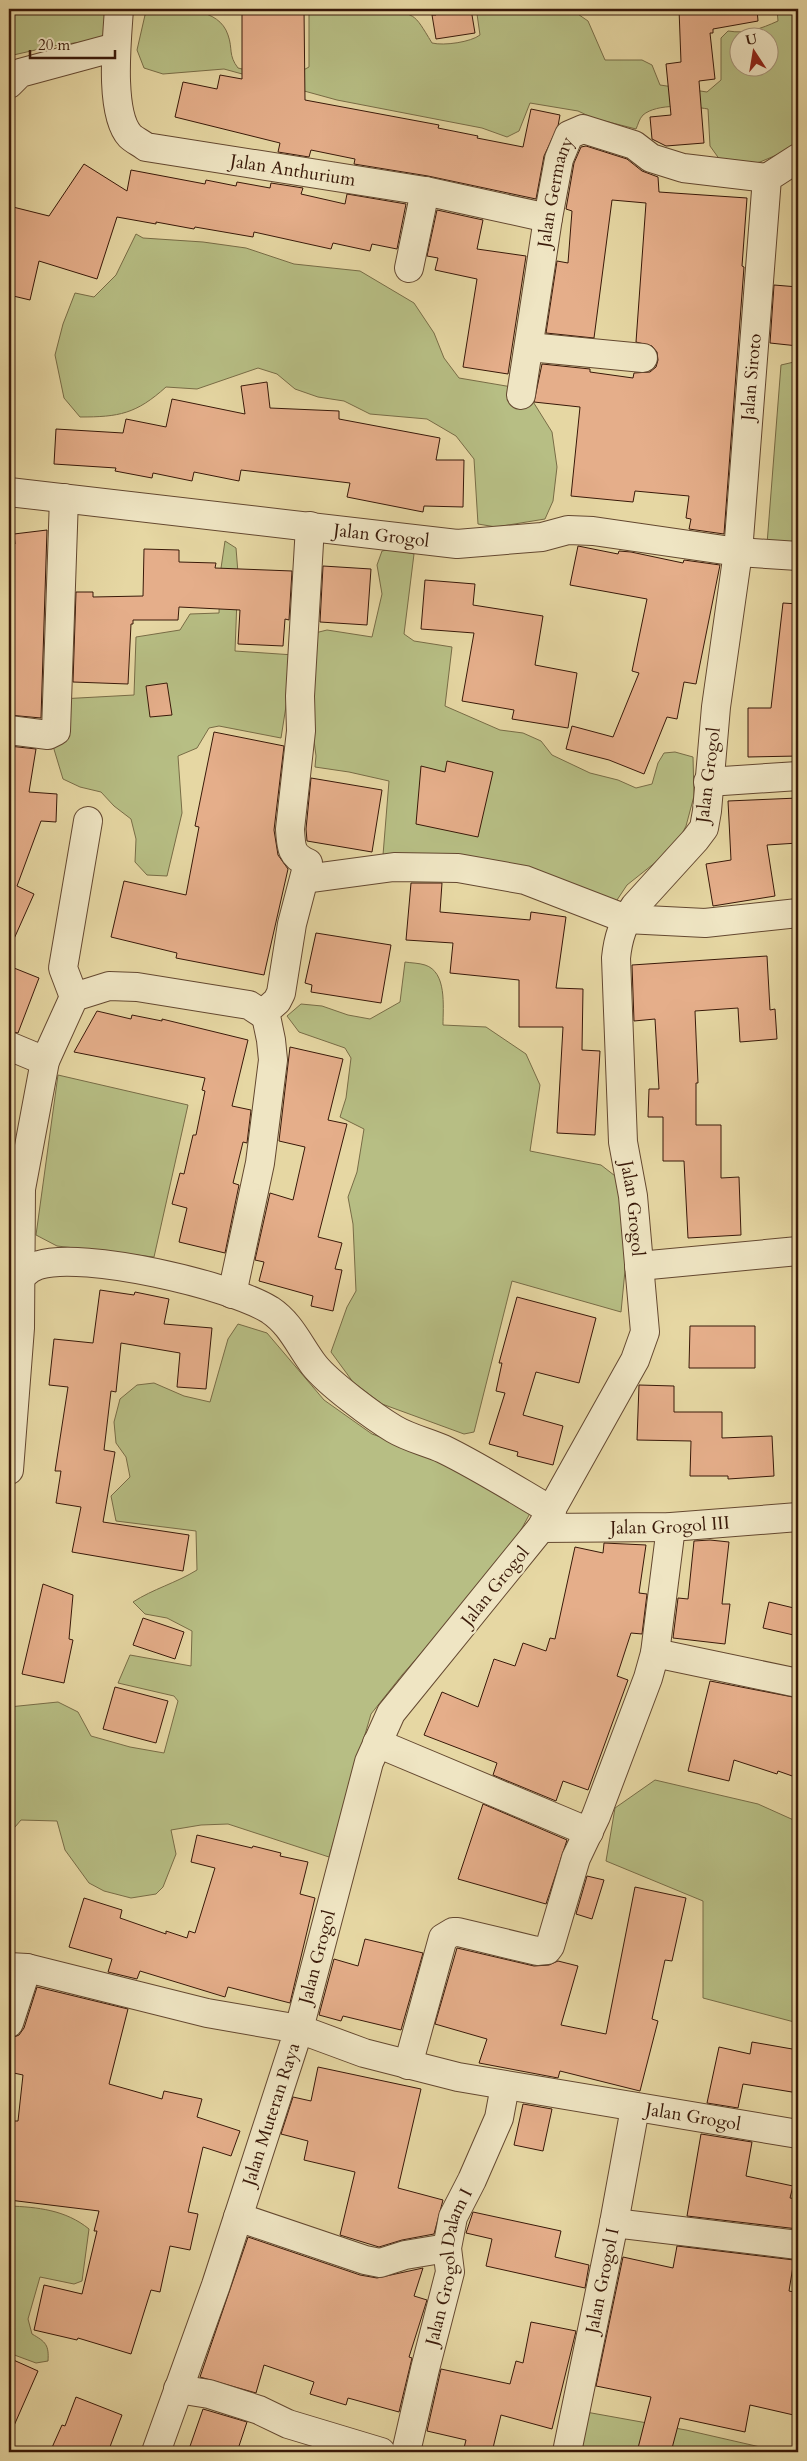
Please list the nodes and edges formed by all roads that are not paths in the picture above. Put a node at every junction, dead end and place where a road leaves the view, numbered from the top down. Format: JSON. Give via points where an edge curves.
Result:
{"nodes":[{"id":1,"x":119,"y":9,"type":"edge"},
{"id":2,"x":116,"y":47,"type":"junction"},
{"id":3,"x":9,"y":84,"type":"edge"},
{"id":4,"x":798,"y":158,"type":"edge"},
{"id":5,"x":767,"y":178,"type":"junction"},
{"id":6,"x":425,"y":191,"type":"junction"},
{"id":7,"x":548,"y":218,"type":"junction"},
{"id":8,"x":409,"y":268,"type":"dead end"},
{"id":9,"x":529,"y":347,"type":"junction"},
{"id":10,"x":643,"y":358,"type":"dead end"},
{"id":11,"x":521,"y":395,"type":"dead end"},
{"id":12,"x":9,"y":492,"type":"edge"},
{"id":13,"x":64,"y":498,"type":"junction"},
{"id":14,"x":310,"y":526,"type":"junction"},
{"id":15,"x":738,"y":552,"type":"junction"},
{"id":16,"x":798,"y":556,"type":"edge"},
{"id":17,"x":9,"y":730,"type":"edge"},
{"id":18,"x":798,"y":776,"type":"edge"},
{"id":19,"x":708,"y":782,"type":"junction"},
{"id":20,"x":88,"y":821,"type":"dead end"},
{"id":21,"x":305,"y":879,"type":"junction"},
{"id":22,"x":798,"y":913,"type":"edge"},
{"id":23,"x":626,"y":918,"type":"junction"},
{"id":24,"x":74,"y":997,"type":"junction"},
{"id":25,"x":266,"y":1016,"type":"junction"},
{"id":26,"x":9,"y":1046,"type":"edge"},
{"id":27,"x":45,"y":1061,"type":"junction"},
{"id":28,"x":798,"y":1251,"type":"edge"},
{"id":29,"x":639,"y":1266,"type":"junction"},
{"id":30,"x":14,"y":1285,"type":"edge"},
{"id":31,"x":232,"y":1294,"type":"junction"},
{"id":32,"x":9,"y":1470,"type":"edge"},
{"id":33,"x":798,"y":1517,"type":"edge"},
{"id":34,"x":546,"y":1520,"type":"junction"},
{"id":35,"x":671,"y":1527,"type":"junction"},
{"id":36,"x":655,"y":1653,"type":"junction"},
{"id":37,"x":798,"y":1683,"type":"edge"},
{"id":38,"x":377,"y":1744,"type":"junction"},
{"id":39,"x":589,"y":1832,"type":"junction"},
{"id":40,"x":18,"y":1967,"type":"edge"},
{"id":41,"x":9,"y":2023,"type":"edge"},
{"id":42,"x":299,"y":2029,"type":"junction"},
{"id":43,"x":408,"y":2065,"type":"junction"},
{"id":44,"x":505,"y":2086,"type":"junction"},
{"id":45,"x":635,"y":2108,"type":"junction"},
{"id":46,"x":798,"y":2134,"type":"edge"},
{"id":47,"x":238,"y":2217,"type":"junction"},
{"id":48,"x":614,"y":2223,"type":"junction"},
{"id":49,"x":798,"y":2245,"type":"edge"},
{"id":50,"x":447,"y":2248,"type":"junction"},
{"id":51,"x":178,"y":2389,"type":"junction"},
{"id":52,"x":156,"y":2452,"type":"edge"},
{"id":53,"x":381,"y":2452,"type":"edge"},
{"id":54,"x":406,"y":2452,"type":"edge"},
{"id":55,"x":567,"y":2452,"type":"edge"}],
"edges":[{"from":1,"to":2,"type":"street","name":"Jalan Anthurium"},
{"from":2,"to":3,"type":"street","via":[[20,73]]},
{"from":2,"to":6,"type":"street","name":"Jalan Anthurium","via":[[118,112],[130,136],[146,146]]},
{"from":4,"to":5,"type":"street"},
{"from":5,"to":7,"type":"street","name":"Jalan Germany","via":[[683,168],[651,158],[634,145],[584,129],[569,135],[559,159]]},
{"from":5,"to":15,"type":"street","name":"Jalan Siroto"},
{"from":6,"to":7,"type":"street","name":"Jalan Anthurium"},
{"from":6,"to":8,"type":"street"},
{"from":7,"to":9,"type":"street","name":"Jalan Germany"},
{"from":9,"to":10,"type":"street"},
{"from":9,"to":11,"type":"street","name":"Jalan Germany"},
{"from":12,"to":13,"type":"street","name":"Jalan Grogol"},
{"from":13,"to":14,"type":"street","name":"Jalan Grogol"},
{"from":13,"to":17,"type":"street","via":[[56,731],[48,735]]},
{"from":14,"to":15,"type":"street","name":"Jalan Grogol","via":[[457,544],[542,537],[568,530],[593,531]]},
{"from":14,"to":21,"type":"street","via":[[300,696],[301,731],[290,829],[291,846],[297,859],[308,864]]},
{"from":15,"to":16,"type":"street"},
{"from":15,"to":19,"type":"street","name":"Jalan Grogol"},
{"from":18,"to":19,"type":"street"},
{"from":19,"to":23,"type":"street","name":"Jalan Grogol","via":[[704,828]]},
{"from":20,"to":24,"type":"street","via":[[63,968]]},
{"from":21,"to":23,"type":"street","via":[[394,867],[458,868],[525,880]]},
{"from":21,"to":25,"type":"street","via":[[292,924],[281,993]]},
{"from":22,"to":23,"type":"street","via":[[705,923]]},
{"from":23,"to":29,"type":"street","name":"Jalan Grogol","via":[[618,938],[616,958],[623,1142],[633,1196]]},
{"from":24,"to":25,"type":"street","via":[[109,986],[137,987],[249,1005]]},
{"from":24,"to":27,"type":"street"},
{"from":25,"to":31,"type":"street","via":[[273,1060],[260,1163]]},
{"from":26,"to":27,"type":"street"},
{"from":27,"to":30,"type":"street","via":[[21,1189]]},
{"from":28,"to":29,"type":"street"},
{"from":29,"to":34,"type":"street","name":"Jalan Grogol","via":[[645,1332],[635,1360]]},
{"from":30,"to":31,"type":"street","via":[[37,1265],[65,1260],[149,1270]]},
{"from":30,"to":32,"type":"street","via":[[20,1328]]},
{"from":31,"to":34,"type":"street","via":[[269,1310],[289,1326],[315,1367],[395,1430],[443,1450]]},
{"from":33,"to":35,"type":"street","name":"Jalan Grogol III"},
{"from":34,"to":35,"type":"street","name":"Jalan Grogol III"},
{"from":34,"to":38,"type":"street","name":"Jalan Grogol","via":[[391,1713]]},
{"from":35,"to":36,"type":"street"},
{"from":36,"to":37,"type":"street"},
{"from":36,"to":39,"type":"street"},
{"from":38,"to":39,"type":"street"},
{"from":38,"to":42,"type":"street","name":"Jalan Grogol","via":[[369,1762]]},
{"from":39,"to":43,"type":"street","via":[[576,1858],[547,1950],[537,1951],[453,1932],[443,1938]]},
{"from":40,"to":41,"type":"street"},
{"from":40,"to":42,"type":"street","name":"Jalan Muteran Raya","via":[[208,2013]]},
{"from":42,"to":43,"type":"street","name":"Jalan Grogol"},
{"from":42,"to":47,"type":"street","name":"Jalan Muteran Raya"},
{"from":43,"to":44,"type":"street","name":"Jalan Grogol"},
{"from":44,"to":45,"type":"street","name":"Jalan Grogol"},
{"from":44,"to":50,"type":"street","name":"Jalan Grogol Dalam I","via":[[498,2118],[453,2217]]},
{"from":45,"to":46,"type":"street","name":"Jalan Grogol"},
{"from":45,"to":48,"type":"street","name":"Jalan Grogol I"},
{"from":47,"to":50,"type":"street","via":[[380,2264],[405,2255]]},
{"from":47,"to":51,"type":"street","name":"Jalan Muteran Raya"},
{"from":48,"to":49,"type":"street"},
{"from":48,"to":55,"type":"street","name":"Jalan Grogol I"},
{"from":50,"to":54,"type":"street","name":"Jalan Grogol Dalam I","via":[[450,2272]]},
{"from":51,"to":52,"type":"street","name":"Jalan Muteran Raya"},
{"from":51,"to":53,"type":"street","via":[[209,2394],[259,2410],[288,2424]]}]}
